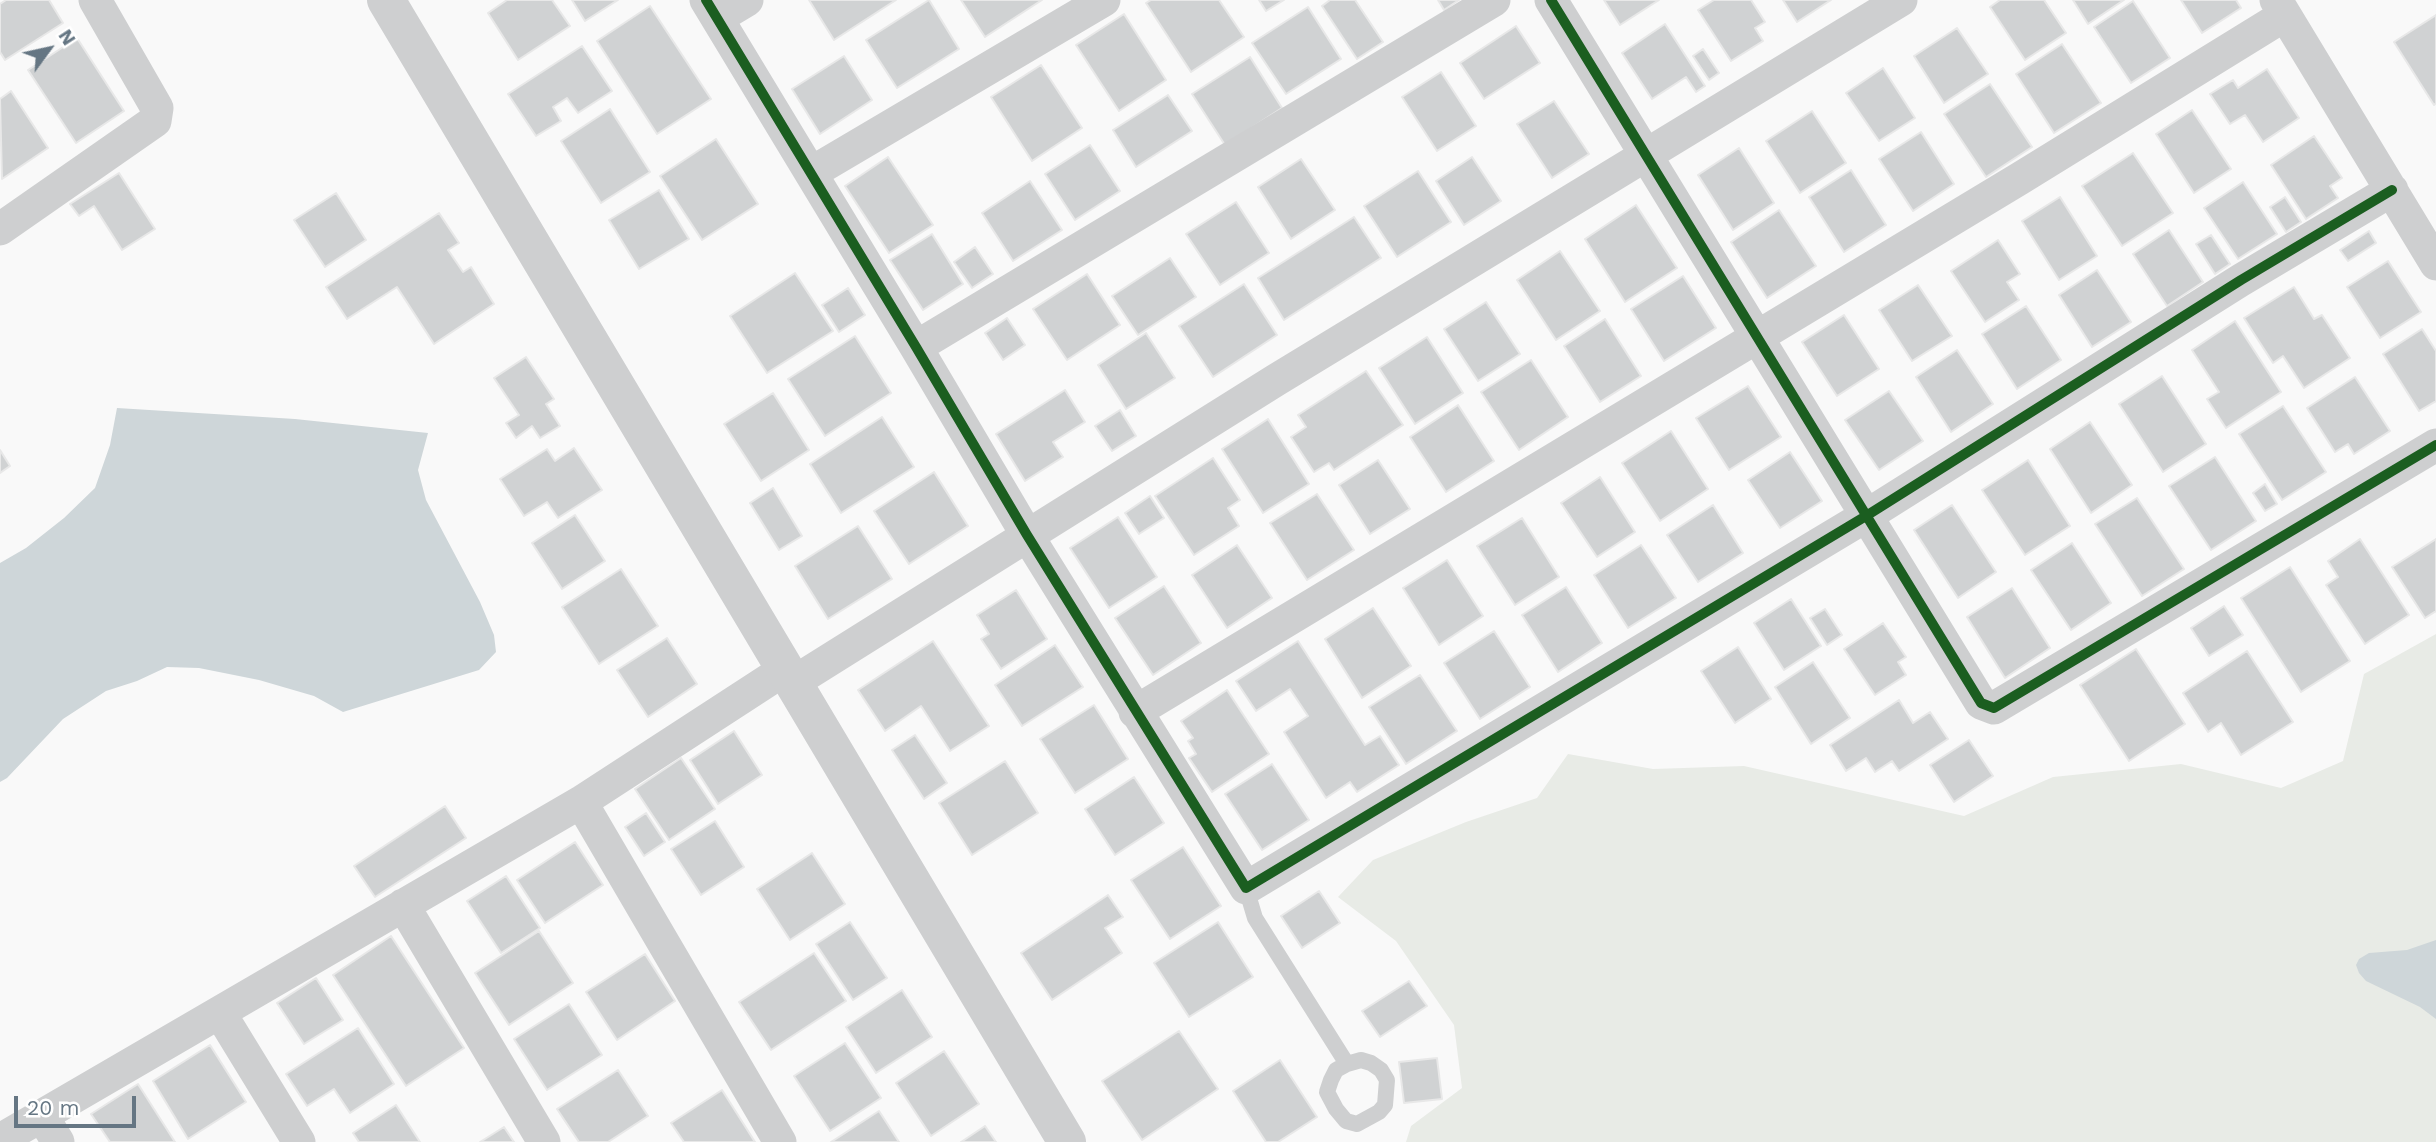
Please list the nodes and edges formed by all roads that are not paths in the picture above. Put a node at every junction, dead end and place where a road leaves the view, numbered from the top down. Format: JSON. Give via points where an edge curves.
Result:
{"nodes":[{"id":1,"x":95,"y":0,"type":"edge"},
{"id":2,"x":386,"y":0,"type":"edge"},
{"id":3,"x":747,"y":0,"type":"edge"},
{"id":4,"x":1104,"y":0,"type":"edge"},
{"id":5,"x":1494,"y":0,"type":"edge"},
{"id":6,"x":1552,"y":0,"type":"edge"},
{"id":7,"x":1901,"y":0,"type":"edge"},
{"id":8,"x":2281,"y":8,"type":"edge"},
{"id":9,"x":711,"y":9,"type":"edge"},
{"id":10,"x":1647,"y":156,"type":"junction"},
{"id":11,"x":811,"y":173,"type":"junction"},
{"id":12,"x":2392,"y":190,"type":"junction"},
{"id":13,"x":0,"y":229,"type":"edge"},
{"id":14,"x":2436,"y":264,"type":"edge"},
{"id":15,"x":1758,"y":337,"type":"junction"},
{"id":16,"x":916,"y":347,"type":"junction"},
{"id":17,"x":2436,"y":445,"type":"edge"},
{"id":18,"x":1866,"y":516,"type":"junction"},
{"id":19,"x":1027,"y":535,"type":"junction"},
{"id":20,"x":789,"y":676,"type":"junction"},
{"id":21,"x":1135,"y":712,"type":"junction"},
{"id":22,"x":581,"y":802,"type":"junction"},
{"id":23,"x":1246,"y":888,"type":"junction"},
{"id":24,"x":403,"y":905,"type":"junction"},
{"id":25,"x":220,"y":1013,"type":"junction"},
{"id":26,"x":1348,"y":1064,"type":"dead end"},
{"id":27,"x":50,"y":1129,"type":"edge"},
{"id":28,"x":0,"y":1140,"type":"edge"},
{"id":29,"x":299,"y":1142,"type":"edge"},
{"id":30,"x":544,"y":1142,"type":"edge"},
{"id":31,"x":780,"y":1142,"type":"edge"},
{"id":32,"x":1067,"y":1142,"type":"edge"}],
"edges":[{"from":1,"to":13,"type":"street","via":[[157,107],[155,121]]},
{"from":2,"to":20,"type":"street"},
{"from":3,"to":9,"type":"street"},
{"from":4,"to":11,"type":"street"},
{"from":5,"to":16,"type":"street"},
{"from":6,"to":10,"type":"street"},
{"from":7,"to":10,"type":"street"},
{"from":8,"to":12,"type":"street"},
{"from":8,"to":15,"type":"street"},
{"from":9,"to":11,"type":"street"},
{"from":10,"to":15,"type":"street"},
{"from":10,"to":19,"type":"street"},
{"from":11,"to":16,"type":"street"},
{"from":12,"to":14,"type":"street"},
{"from":12,"to":18,"type":"street"},
{"from":15,"to":18,"type":"street"},
{"from":15,"to":21,"type":"street"},
{"from":16,"to":19,"type":"street"},
{"from":17,"to":18,"type":"street","via":[[1994,708],[1981,702]]},
{"from":18,"to":23,"type":"street"},
{"from":19,"to":20,"type":"street"},
{"from":19,"to":21,"type":"street"},
{"from":20,"to":22,"type":"street"},
{"from":20,"to":32,"type":"street"},
{"from":21,"to":23,"type":"street"},
{"from":22,"to":24,"type":"street"},
{"from":22,"to":31,"type":"street"},
{"from":23,"to":26,"type":"lane","via":[[1255,918]]},
{"from":24,"to":25,"type":"street"},
{"from":24,"to":30,"type":"street"},
{"from":25,"to":27,"type":"street"},
{"from":25,"to":29,"type":"street"},
{"from":27,"to":28,"type":"street"}]}
